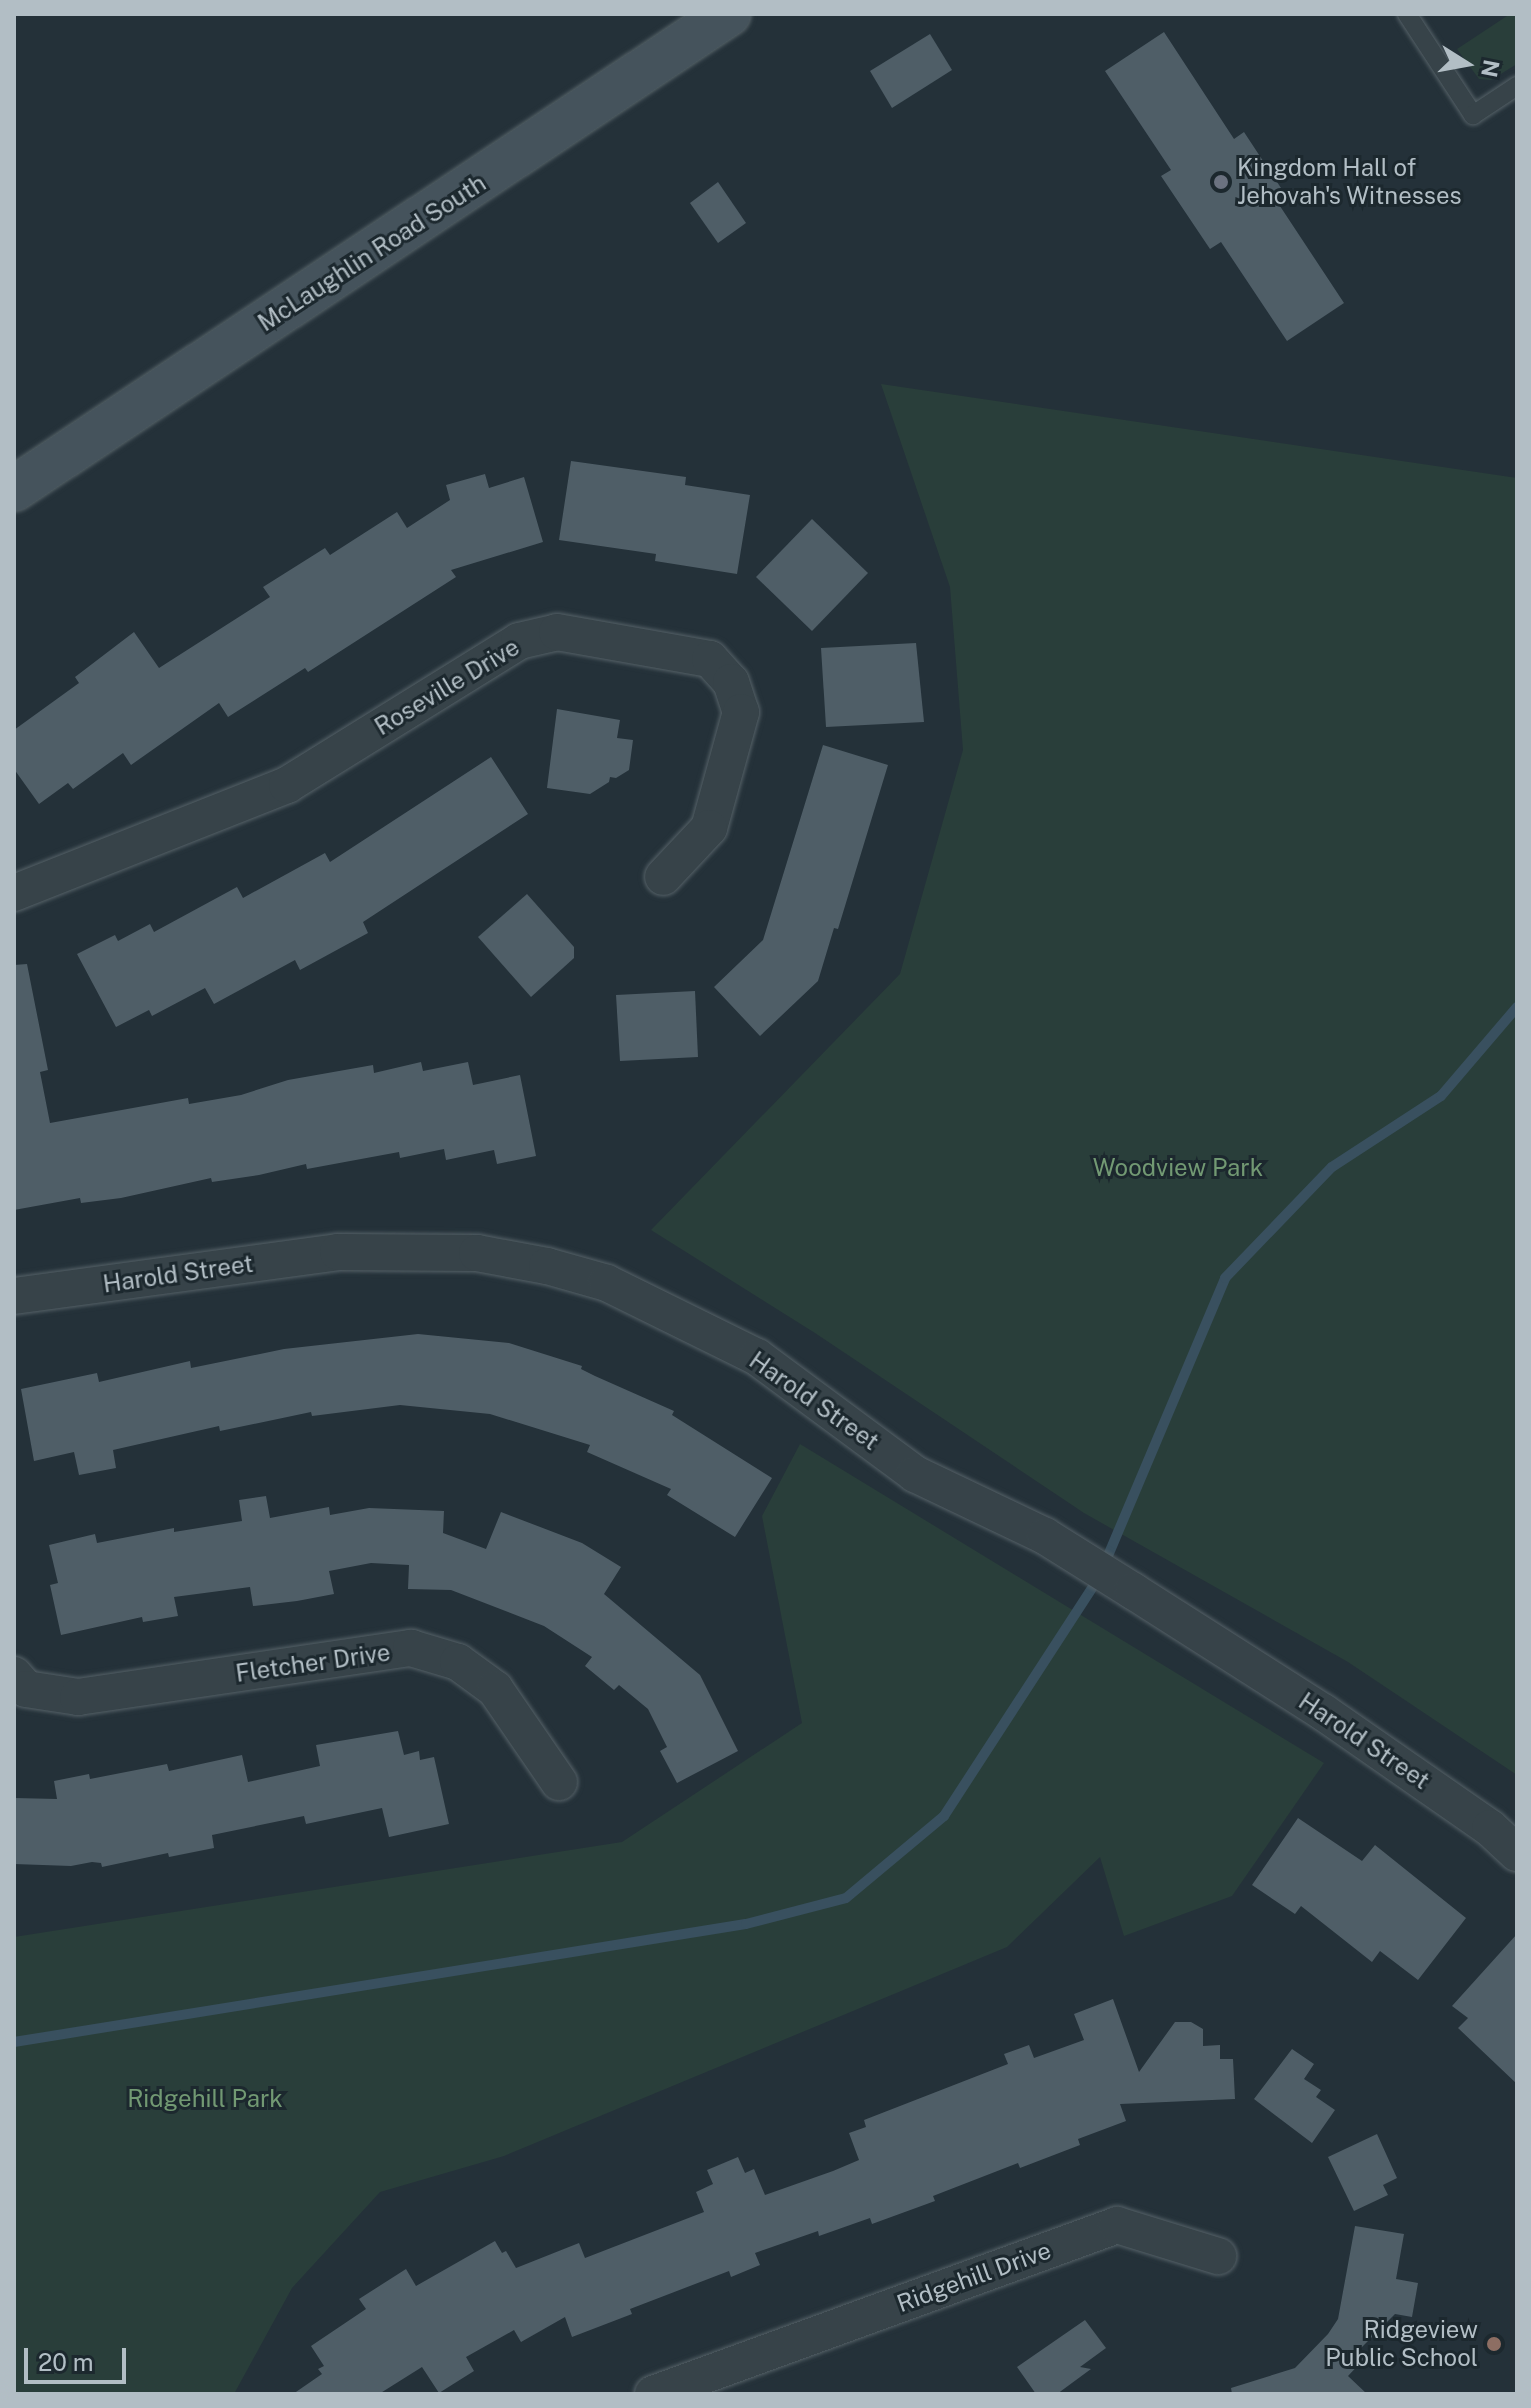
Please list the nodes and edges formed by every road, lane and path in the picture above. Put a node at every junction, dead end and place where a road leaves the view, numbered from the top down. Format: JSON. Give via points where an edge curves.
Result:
{"nodes":[{"id":1,"x":728,"y":14,"type":"edge"},
{"id":2,"x":1407,"y":14,"type":"edge"},
{"id":3,"x":1517,"y":86,"type":"edge"},
{"id":4,"x":14,"y":489,"type":"edge"},
{"id":5,"x":663,"y":877,"type":"dead end"},
{"id":6,"x":14,"y":893,"type":"edge"},
{"id":7,"x":14,"y":1296,"type":"edge"},
{"id":8,"x":14,"y":1675,"type":"edge"},
{"id":9,"x":559,"y":1782,"type":"dead end"},
{"id":10,"x":1517,"y":1853,"type":"edge"},
{"id":11,"x":1218,"y":2256,"type":"dead end"},
{"id":12,"x":739,"y":2380,"type":"edge"},
{"id":13,"x":653,"y":2394,"type":"edge"}],
"edges":[{"from":1,"to":4,"type":"main road","name":"McLaughlin Road South"},
{"from":2,"to":3,"type":"lane","via":[[1473,115]]},
{"from":5,"to":6,"type":"street","name":"Roseville Drive","via":[[709,828],[741,712],[731,682],[710,659],[557,632],[519,641],[287,785]]},
{"from":7,"to":10,"type":"street","name":"Harold Street","via":[[338,1252],[477,1253],[607,1283],[757,1357],[915,1474],[1045,1536],[1133,1591],[1323,1712],[1490,1828]]},
{"from":8,"to":9,"type":"street","name":"Fletcher Drive","via":[[26,1689],[78,1697],[411,1648],[458,1662],[495,1689]]},
{"from":11,"to":12,"type":"street","name":"Ridgehill Drive","via":[[1117,2225]]},
{"from":12,"to":13,"type":"street","name":"Ridgehill Drive"}]}
